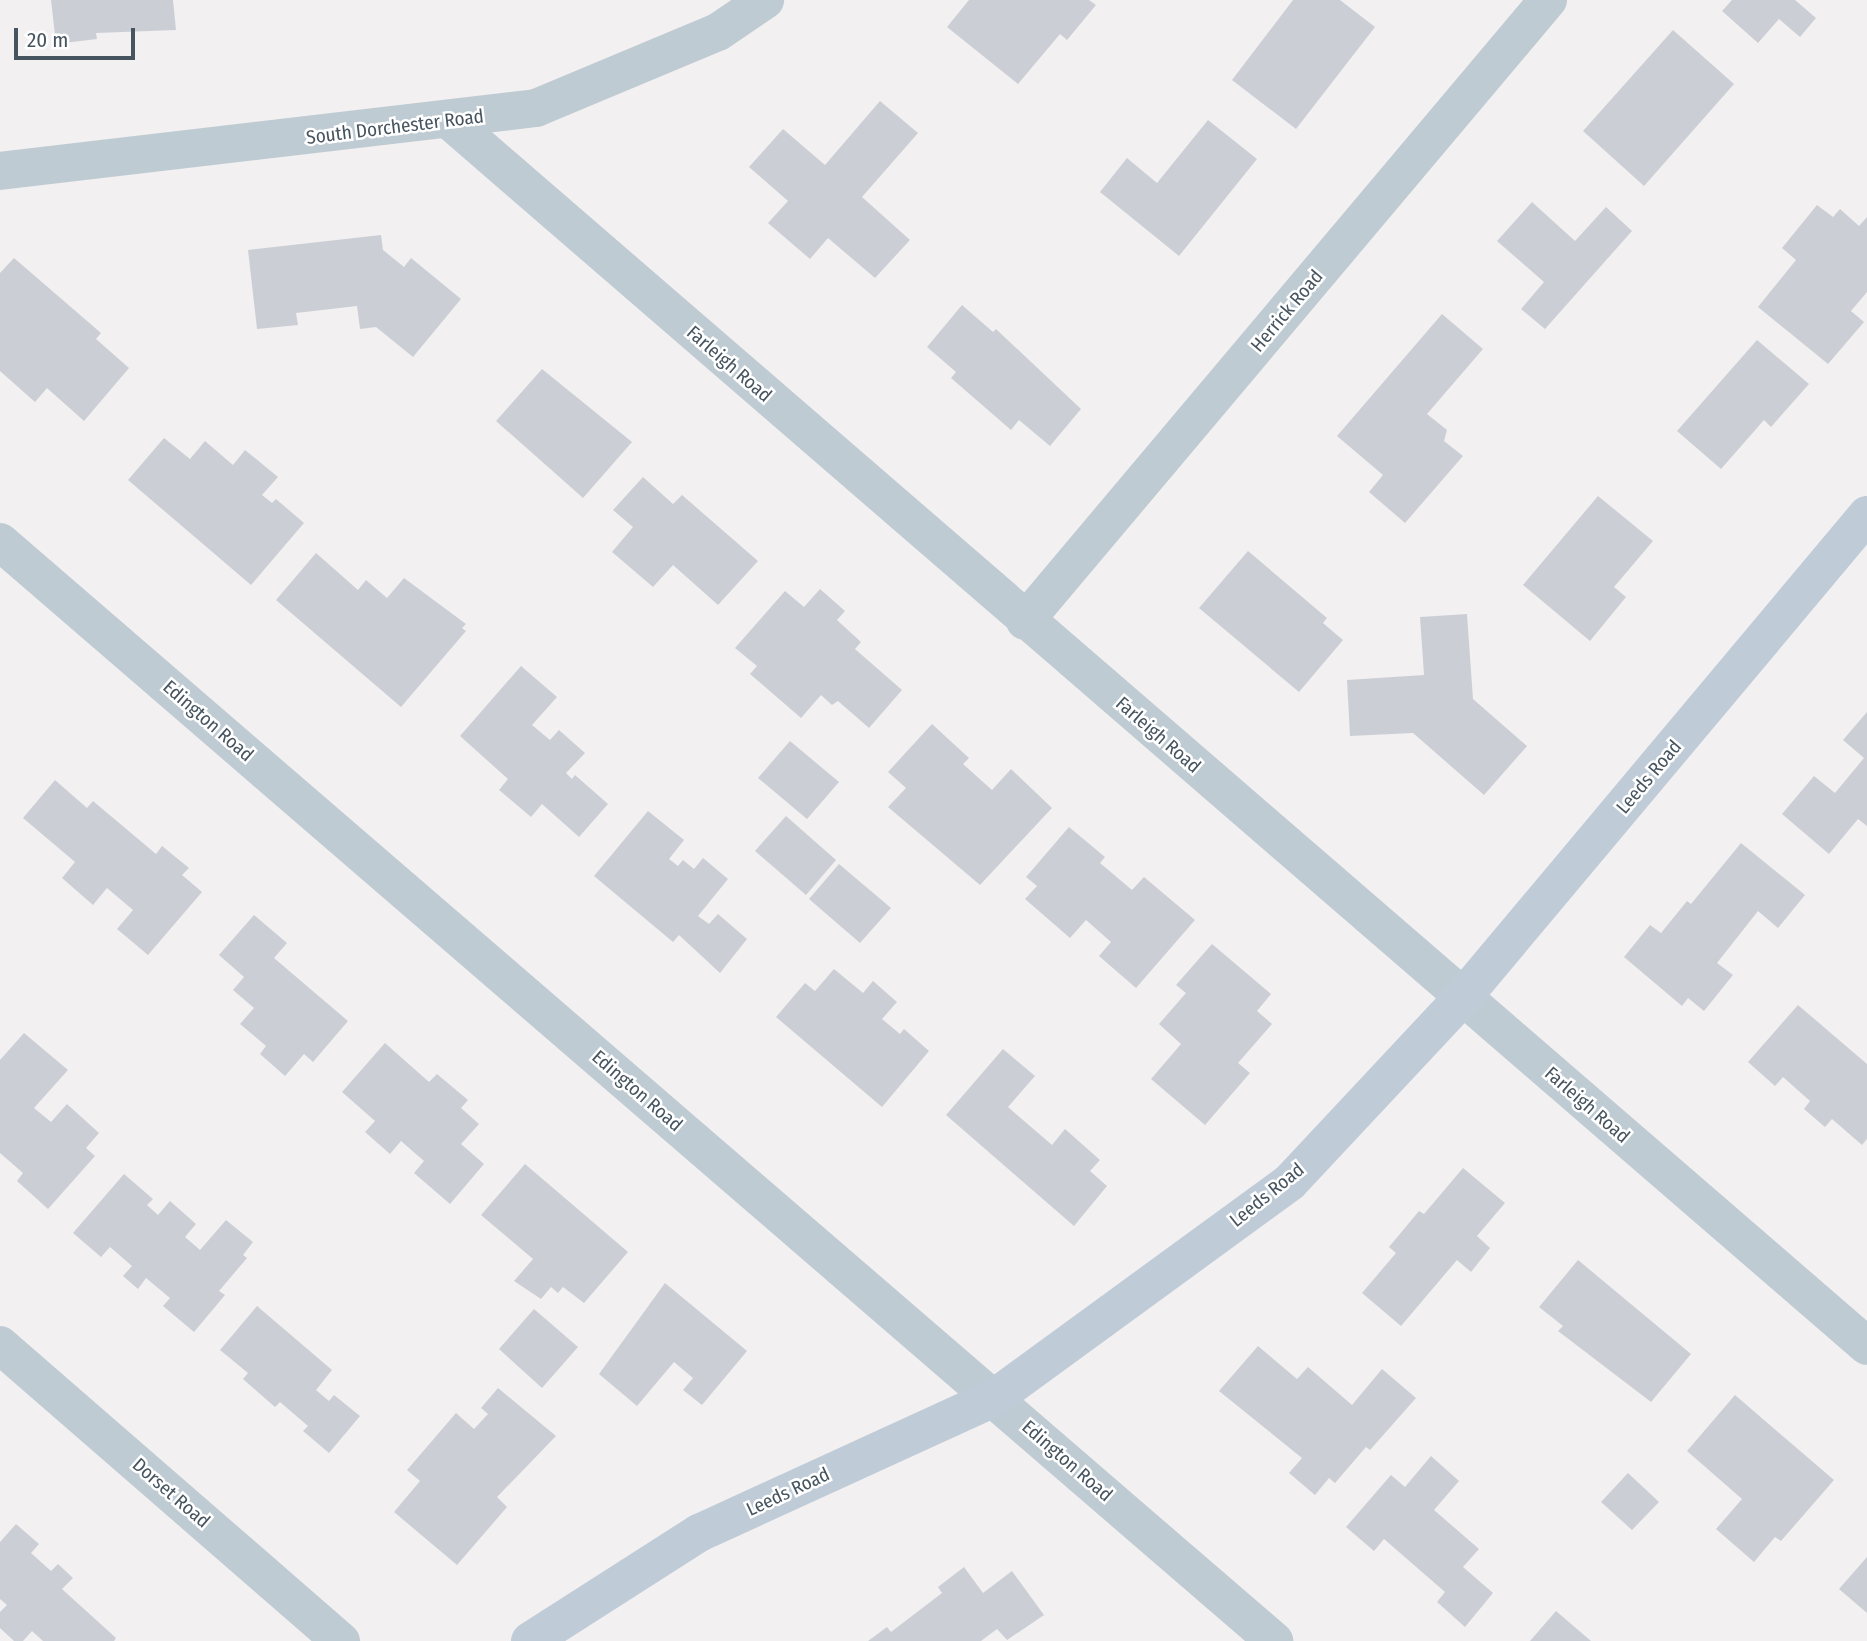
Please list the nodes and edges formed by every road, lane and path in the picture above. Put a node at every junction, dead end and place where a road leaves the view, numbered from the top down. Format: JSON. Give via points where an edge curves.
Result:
{"nodes":[{"id":1,"x":765,"y":0,"type":"edge"},
{"id":2,"x":1548,"y":0,"type":"edge"},
{"id":3,"x":450,"y":121,"type":"junction"},
{"id":4,"x":0,"y":171,"type":"edge"},
{"id":5,"x":1867,"y":515,"type":"edge"},
{"id":6,"x":0,"y":542,"type":"edge"},
{"id":7,"x":1025,"y":621,"type":"junction"},
{"id":8,"x":1463,"y":998,"type":"junction"},
{"id":9,"x":0,"y":1345,"type":"edge"},
{"id":10,"x":1867,"y":1346,"type":"edge"},
{"id":11,"x":994,"y":1398,"type":"junction"},
{"id":12,"x":341,"y":1641,"type":"edge"},
{"id":13,"x":530,"y":1641,"type":"edge"},
{"id":14,"x":1274,"y":1641,"type":"edge"}],
"edges":[{"from":1,"to":3,"type":"street","name":"South Dorchester Road","via":[[718,32],[536,108]]},
{"from":2,"to":7,"type":"street","name":"Herrick Road"},
{"from":3,"to":4,"type":"street","name":"South Dorchester Road"},
{"from":3,"to":7,"type":"street","name":"Farleigh Road"},
{"from":5,"to":8,"type":"street","name":"Leeds Road"},
{"from":6,"to":11,"type":"street","name":"Edington Road"},
{"from":7,"to":8,"type":"street","name":"Farleigh Road"},
{"from":8,"to":10,"type":"street","name":"Farleigh Road"},
{"from":8,"to":11,"type":"street","name":"Leeds Road","via":[[1290,1182]]},
{"from":9,"to":12,"type":"street","name":"Dorset Road"},
{"from":11,"to":13,"type":"street","name":"Leeds Road","via":[[699,1533]]},
{"from":11,"to":14,"type":"street","name":"Edington Road"}]}
